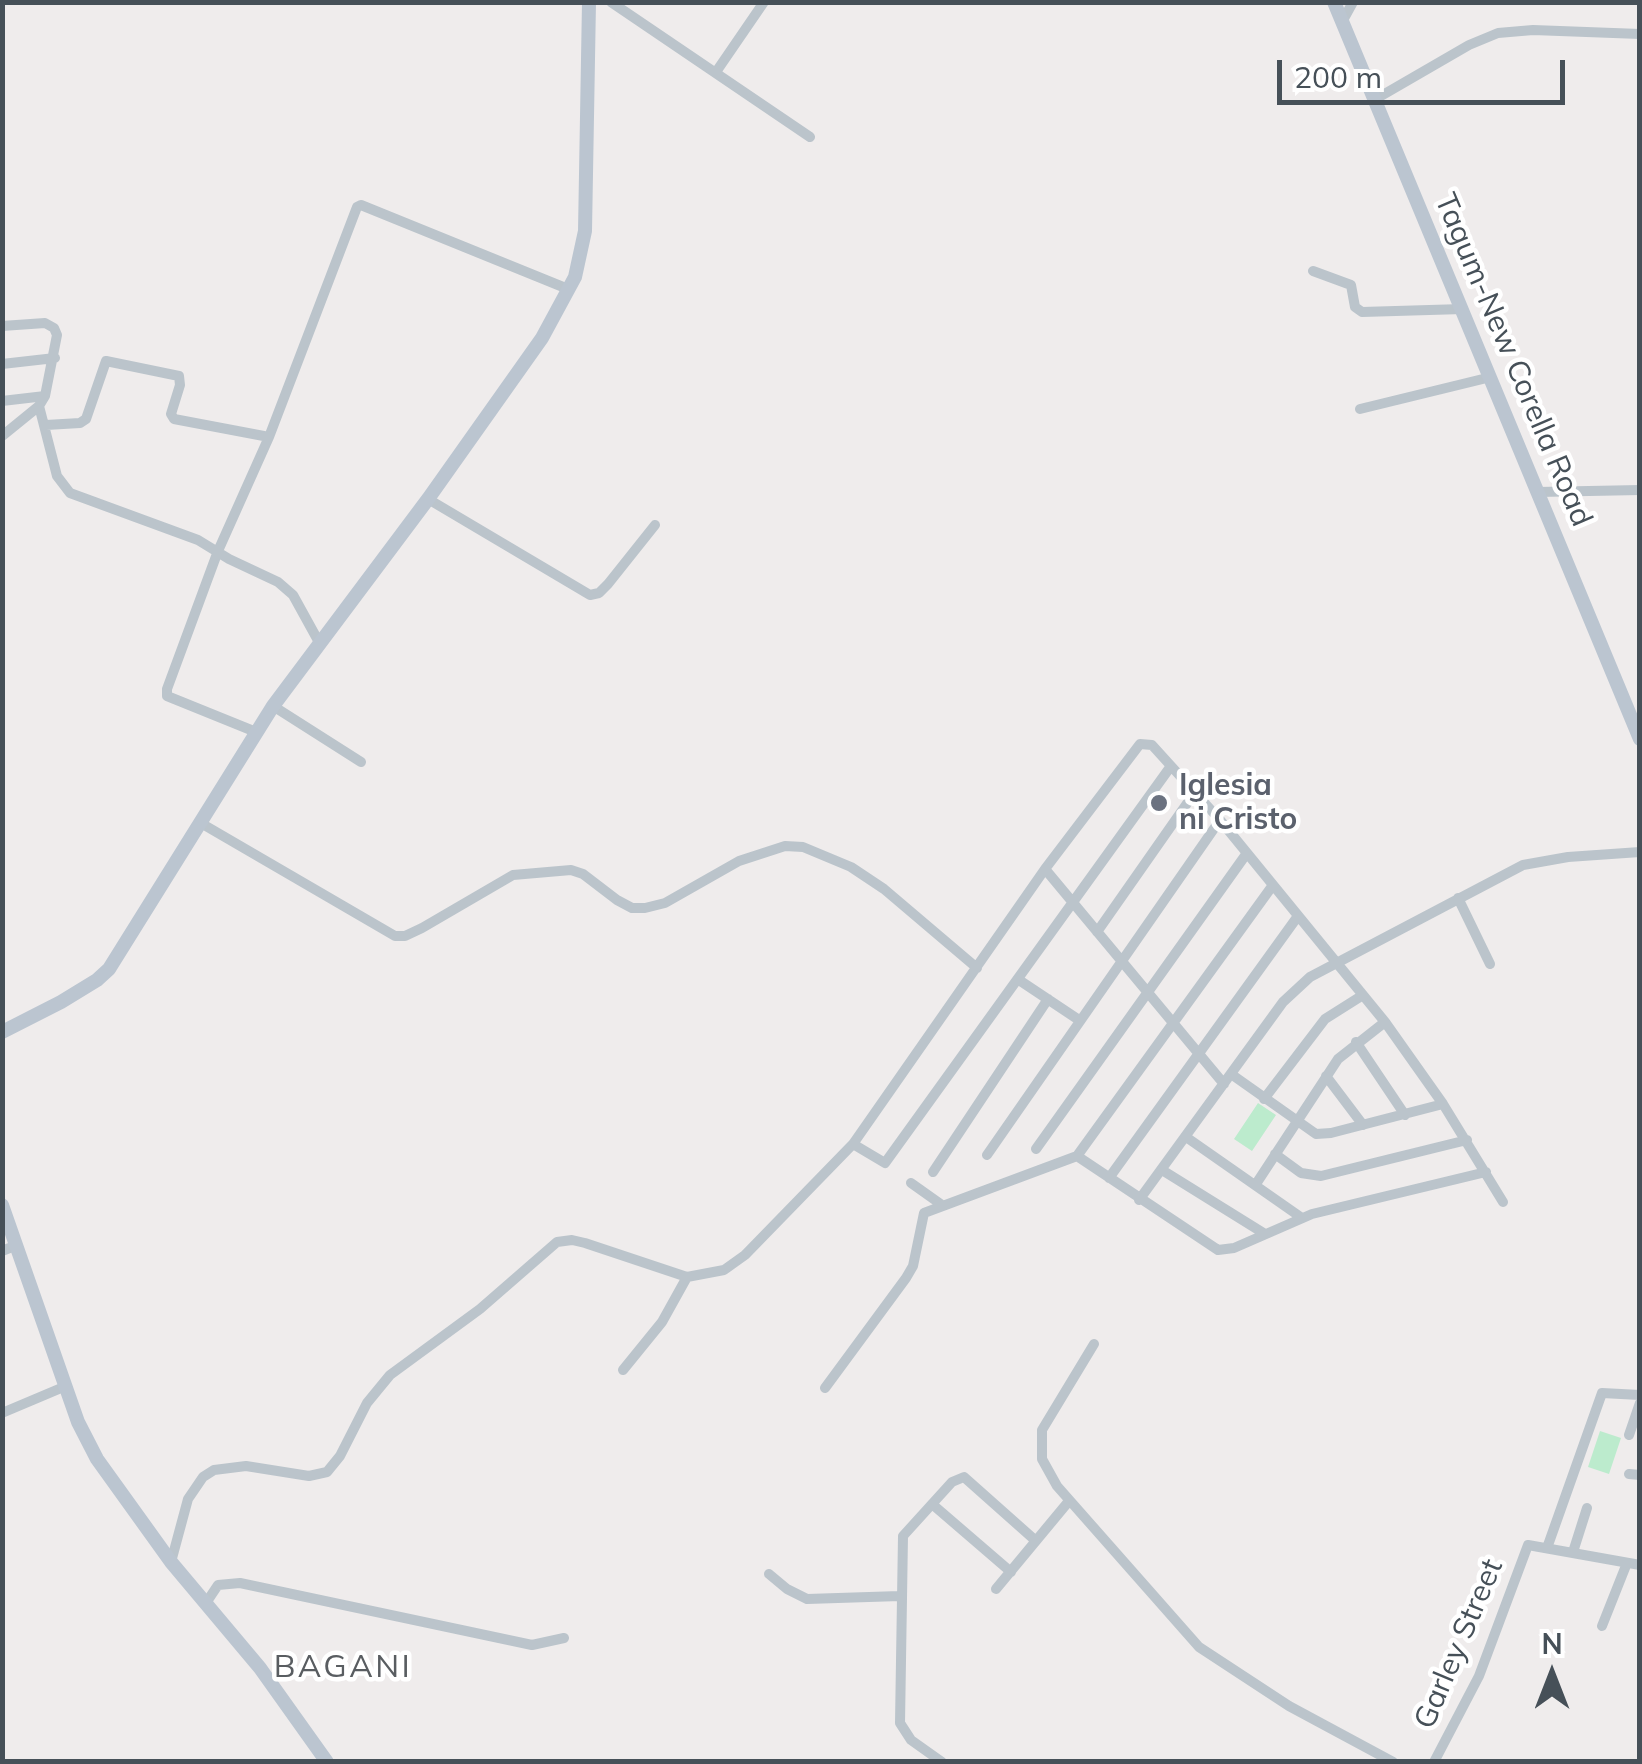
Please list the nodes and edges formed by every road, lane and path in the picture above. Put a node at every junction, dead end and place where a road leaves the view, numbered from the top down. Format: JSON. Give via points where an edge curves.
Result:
{"nodes":[{"id":1,"x":589,"y":2,"type":"edge"},
{"id":2,"x":611,"y":2,"type":"edge"},
{"id":3,"x":764,"y":2,"type":"edge"},
{"id":4,"x":1334,"y":2,"type":"edge"},
{"id":5,"x":1354,"y":2,"type":"edge"},
{"id":6,"x":1342,"y":22,"type":"junction"},
{"id":7,"x":1640,"y":34,"type":"edge"},
{"id":8,"x":716,"y":72,"type":"junction"},
{"id":9,"x":1374,"y":100,"type":"junction"},
{"id":10,"x":810,"y":138,"type":"dead end"},
{"id":11,"x":1313,"y":271,"type":"dead end"},
{"id":12,"x":568,"y":289,"type":"junction"},
{"id":13,"x":1463,"y":308,"type":"junction"},
{"id":14,"x":2,"y":326,"type":"edge"},
{"id":15,"x":55,"y":358,"type":"junction"},
{"id":16,"x":2,"y":364,"type":"edge"},
{"id":17,"x":1491,"y":378,"type":"junction"},
{"id":18,"x":2,"y":401,"type":"edge"},
{"id":19,"x":42,"y":401,"type":"junction"},
{"id":20,"x":1360,"y":409,"type":"dead end"},
{"id":21,"x":46,"y":425,"type":"junction"},
{"id":22,"x":2,"y":436,"type":"edge"},
{"id":23,"x":269,"y":437,"type":"junction"},
{"id":24,"x":1640,"y":490,"type":"edge"},
{"id":25,"x":1538,"y":492,"type":"junction"},
{"id":26,"x":428,"y":499,"type":"junction"},
{"id":27,"x":655,"y":525,"type":"dead end"},
{"id":28,"x":218,"y":551,"type":"junction"},
{"id":29,"x":320,"y":644,"type":"junction"},
{"id":30,"x":273,"y":706,"type":"junction"},
{"id":31,"x":256,"y":732,"type":"junction"},
{"id":32,"x":1640,"y":739,"type":"edge"},
{"id":33,"x":362,"y":762,"type":"dead end"},
{"id":34,"x":1171,"y":766,"type":"junction"},
{"id":35,"x":1195,"y":792,"type":"junction"},
{"id":36,"x":1220,"y":820,"type":"junction"},
{"id":37,"x":199,"y":822,"type":"junction"},
{"id":38,"x":1640,"y":852,"type":"edge"},
{"id":39,"x":1247,"y":854,"type":"junction"},
{"id":40,"x":1045,"y":869,"type":"junction"},
{"id":41,"x":1273,"y":885,"type":"junction"},
{"id":42,"x":1458,"y":898,"type":"junction"},
{"id":43,"x":1073,"y":903,"type":"junction"},
{"id":44,"x":1298,"y":916,"type":"junction"},
{"id":45,"x":1098,"y":932,"type":"junction"},
{"id":46,"x":1121,"y":961,"type":"junction"},
{"id":47,"x":1336,"y":962,"type":"junction"},
{"id":48,"x":1490,"y":964,"type":"dead end"},
{"id":49,"x":977,"y":968,"type":"junction"},
{"id":50,"x":1019,"y":980,"type":"junction"},
{"id":51,"x":1148,"y":992,"type":"junction"},
{"id":52,"x":1363,"y":996,"type":"junction"},
{"id":53,"x":1048,"y":999,"type":"junction"},
{"id":54,"x":1079,"y":1020,"type":"junction"},
{"id":55,"x":1385,"y":1022,"type":"junction"},
{"id":56,"x":1173,"y":1023,"type":"junction"},
{"id":57,"x":2,"y":1032,"type":"edge"},
{"id":58,"x":1356,"y":1042,"type":"junction"},
{"id":59,"x":1198,"y":1054,"type":"junction"},
{"id":60,"x":1232,"y":1074,"type":"junction"},
{"id":61,"x":1326,"y":1076,"type":"junction"},
{"id":62,"x":1224,"y":1084,"type":"junction"},
{"id":63,"x":1264,"y":1099,"type":"junction"},
{"id":64,"x":1444,"y":1104,"type":"junction"},
{"id":65,"x":1404,"y":1115,"type":"junction"},
{"id":66,"x":1294,"y":1121,"type":"junction"},
{"id":67,"x":1363,"y":1125,"type":"junction"},
{"id":68,"x":1186,"y":1137,"type":"junction"},
{"id":69,"x":1467,"y":1140,"type":"junction"},
{"id":70,"x":852,"y":1144,"type":"junction"},
{"id":71,"x":1036,"y":1149,"type":"dead end"},
{"id":72,"x":1275,"y":1154,"type":"junction"},
{"id":73,"x":986,"y":1155,"type":"dead end"},
{"id":74,"x":1077,"y":1156,"type":"junction"},
{"id":75,"x":1162,"y":1170,"type":"junction"},
{"id":76,"x":933,"y":1172,"type":"dead end"},
{"id":77,"x":1486,"y":1172,"type":"junction"},
{"id":78,"x":1109,"y":1178,"type":"junction"},
{"id":79,"x":912,"y":1183,"type":"dead end"},
{"id":80,"x":1256,"y":1184,"type":"junction"},
{"id":81,"x":1139,"y":1200,"type":"junction"},
{"id":82,"x":1503,"y":1202,"type":"dead end"},
{"id":83,"x":2,"y":1204,"type":"edge"},
{"id":84,"x":942,"y":1205,"type":"junction"},
{"id":85,"x":1302,"y":1218,"type":"junction"},
{"id":86,"x":1264,"y":1234,"type":"junction"},
{"id":87,"x":10,"y":1248,"type":"edge"},
{"id":88,"x":687,"y":1277,"type":"junction"},
{"id":89,"x":1094,"y":1344,"type":"dead end"},
{"id":90,"x":623,"y":1370,"type":"dead end"},
{"id":91,"x":66,"y":1386,"type":"junction"},
{"id":92,"x":825,"y":1388,"type":"dead end"},
{"id":93,"x":1640,"y":1396,"type":"edge"},
{"id":94,"x":1640,"y":1404,"type":"edge"},
{"id":95,"x":2,"y":1413,"type":"edge"},
{"id":96,"x":1629,"y":1435,"type":"dead end"},
{"id":97,"x":1069,"y":1501,"type":"junction"},
{"id":98,"x":932,"y":1504,"type":"junction"},
{"id":99,"x":1587,"y":1508,"type":"dead end"},
{"id":100,"x":1036,"y":1541,"type":"junction"},
{"id":101,"x":1547,"y":1548,"type":"junction"},
{"id":102,"x":1573,"y":1552,"type":"junction"},
{"id":103,"x":171,"y":1562,"type":"junction"},
{"id":104,"x":1627,"y":1563,"type":"junction"},
{"id":105,"x":1640,"y":1566,"type":"edge"},
{"id":106,"x":1010,"y":1572,"type":"junction"},
{"id":107,"x":769,"y":1574,"type":"dead end"},
{"id":108,"x":996,"y":1589,"type":"dead end"},
{"id":109,"x":900,"y":1596,"type":"junction"},
{"id":110,"x":206,"y":1603,"type":"junction"},
{"id":111,"x":1602,"y":1626,"type":"dead end"},
{"id":112,"x":564,"y":1638,"type":"dead end"},
{"id":113,"x":327,"y":1762,"type":"edge"},
{"id":114,"x":942,"y":1762,"type":"edge"},
{"id":115,"x":1393,"y":1762,"type":"edge"},
{"id":116,"x":1434,"y":1762,"type":"edge"}],
"edges":[{"from":1,"to":12,"type":"street","via":[[587,216]]},
{"from":2,"to":8,"type":"street"},
{"from":3,"to":8,"type":"street"},
{"from":4,"to":6,"type":"street","name":"Tagum-New Corella Road"},
{"from":5,"to":6,"type":"street"},
{"from":6,"to":9,"type":"street","name":"Tagum-New Corella Road"},
{"from":7,"to":9,"type":"street","via":[[1498,33]]},
{"from":8,"to":10,"type":"street"},
{"from":9,"to":13,"type":"street","name":"Tagum-New Corella Road"},
{"from":11,"to":13,"type":"street","via":[[1351,285],[1362,312]]},
{"from":12,"to":23,"type":"street","via":[[359,204]]},
{"from":12,"to":26,"type":"street","via":[[542,338]]},
{"from":13,"to":17,"type":"street","name":"Tagum-New Corella Road"},
{"from":14,"to":15,"type":"street","via":[[49,324],[57,335]]},
{"from":15,"to":16,"type":"street"},
{"from":15,"to":19,"type":"street"},
{"from":17,"to":20,"type":"street"},
{"from":17,"to":25,"type":"street","name":"Tagum-New Corella Road"},
{"from":18,"to":19,"type":"street"},
{"from":19,"to":21,"type":"street"},
{"from":19,"to":22,"type":"street"},
{"from":21,"to":23,"type":"street","via":[[86,419],[106,361],[179,376],[174,419]]},
{"from":21,"to":28,"type":"street","via":[[58,476],[70,492]]},
{"from":23,"to":28,"type":"street"},
{"from":24,"to":25,"type":"street"},
{"from":25,"to":32,"type":"street","name":"Tagum-New Corella Road"},
{"from":26,"to":27,"type":"street","via":[[590,594],[608,584]]},
{"from":26,"to":29,"type":"street"},
{"from":28,"to":29,"type":"street","via":[[286,587]]},
{"from":28,"to":31,"type":"street","via":[[166,693]]},
{"from":29,"to":30,"type":"street"},
{"from":30,"to":31,"type":"street"},
{"from":30,"to":33,"type":"street"},
{"from":31,"to":37,"type":"street"},
{"from":34,"to":35,"type":"street"},
{"from":34,"to":40,"type":"street","via":[[1152,745],[1140,744]]},
{"from":34,"to":43,"type":"street"},
{"from":35,"to":36,"type":"street"},
{"from":35,"to":45,"type":"street"},
{"from":36,"to":39,"type":"street"},
{"from":36,"to":46,"type":"street"},
{"from":37,"to":49,"type":"street","via":[[383,930],[405,936],[513,875],[571,870],[632,908],[645,908],[762,852],[804,847],[884,889]]},
{"from":37,"to":57,"type":"street","via":[[109,969]]},
{"from":38,"to":42,"type":"street","via":[[1534,862]]},
{"from":39,"to":41,"type":"street"},
{"from":39,"to":51,"type":"street"},
{"from":40,"to":43,"type":"street"},
{"from":40,"to":49,"type":"street"},
{"from":41,"to":44,"type":"street"},
{"from":41,"to":56,"type":"street"},
{"from":42,"to":47,"type":"street"},
{"from":42,"to":48,"type":"street"},
{"from":43,"to":45,"type":"street"},
{"from":43,"to":50,"type":"street"},
{"from":44,"to":47,"type":"street"},
{"from":44,"to":59,"type":"street"},
{"from":45,"to":46,"type":"street"},
{"from":46,"to":51,"type":"street"},
{"from":46,"to":54,"type":"street"},
{"from":47,"to":52,"type":"street"},
{"from":47,"to":60,"type":"street","via":[[1294,989]]},
{"from":49,"to":70,"type":"street"},
{"from":50,"to":53,"type":"street"},
{"from":50,"to":70,"type":"street","via":[[885,1163]]},
{"from":51,"to":56,"type":"street"},
{"from":51,"to":71,"type":"street"},
{"from":52,"to":55,"type":"street"},
{"from":52,"to":63,"type":"street","via":[[1325,1018]]},
{"from":53,"to":54,"type":"street"},
{"from":53,"to":76,"type":"street"},
{"from":54,"to":73,"type":"street"},
{"from":55,"to":58,"type":"street"},
{"from":55,"to":64,"type":"street"},
{"from":56,"to":59,"type":"street"},
{"from":56,"to":74,"type":"street"},
{"from":58,"to":61,"type":"street"},
{"from":58,"to":65,"type":"street"},
{"from":59,"to":62,"type":"street"},
{"from":59,"to":78,"type":"street"},
{"from":60,"to":62,"type":"street"},
{"from":60,"to":63,"type":"street"},
{"from":61,"to":66,"type":"street"},
{"from":61,"to":67,"type":"street"},
{"from":62,"to":68,"type":"street"},
{"from":63,"to":66,"type":"street"},
{"from":64,"to":65,"type":"street"},
{"from":64,"to":69,"type":"street"},
{"from":65,"to":67,"type":"street"},
{"from":66,"to":67,"type":"street","via":[[1321,1134]]},
{"from":66,"to":72,"type":"street"},
{"from":68,"to":75,"type":"street"},
{"from":68,"to":80,"type":"street"},
{"from":69,"to":72,"type":"street","via":[[1321,1176],[1300,1172]]},
{"from":69,"to":77,"type":"street"},
{"from":70,"to":88,"type":"street","via":[[744,1255],[724,1270]]},
{"from":72,"to":80,"type":"street"},
{"from":74,"to":78,"type":"street"},
{"from":74,"to":84,"type":"street"},
{"from":75,"to":81,"type":"street"},
{"from":75,"to":86,"type":"street"},
{"from":77,"to":82,"type":"street"},
{"from":77,"to":85,"type":"street"},
{"from":78,"to":81,"type":"street"},
{"from":79,"to":84,"type":"street"},
{"from":80,"to":85,"type":"street"},
{"from":81,"to":86,"type":"street","via":[[1218,1250]]},
{"from":83,"to":87,"type":"street"},
{"from":84,"to":92,"type":"street","via":[[924,1212],[913,1266]]},
{"from":85,"to":86,"type":"street"},
{"from":87,"to":91,"type":"street"},
{"from":88,"to":90,"type":"street"},
{"from":88,"to":103,"type":"street","via":[[585,1243],[557,1242],[383,1382],[327,1472],[309,1476],[246,1466],[203,1477],[188,1499]]},
{"from":89,"to":97,"type":"street","via":[[1042,1430],[1042,1459]]},
{"from":91,"to":95,"type":"street"},
{"from":91,"to":103,"type":"street","via":[[96,1459]]},
{"from":93,"to":101,"type":"street","via":[[1602,1393]]},
{"from":94,"to":96,"type":"street"},
{"from":97,"to":100,"type":"street"},
{"from":97,"to":115,"type":"street","via":[[1199,1647]]},
{"from":98,"to":100,"type":"street","via":[[964,1477]]},
{"from":98,"to":106,"type":"street"},
{"from":98,"to":109,"type":"street","via":[[903,1536]]},
{"from":99,"to":102,"type":"street"},
{"from":100,"to":106,"type":"street"},
{"from":101,"to":102,"type":"street"},
{"from":101,"to":116,"type":"street","name":"Garley Street","via":[[1528,1545],[1480,1676]]},
{"from":102,"to":104,"type":"street"},
{"from":103,"to":110,"type":"street"},
{"from":104,"to":105,"type":"street"},
{"from":104,"to":111,"type":"street"},
{"from":106,"to":108,"type":"street"},
{"from":107,"to":109,"type":"street","via":[[807,1599]]},
{"from":109,"to":114,"type":"street","via":[[900,1723]]},
{"from":110,"to":112,"type":"street","via":[[218,1586],[240,1583],[532,1646]]},
{"from":110,"to":113,"type":"street"}]}
